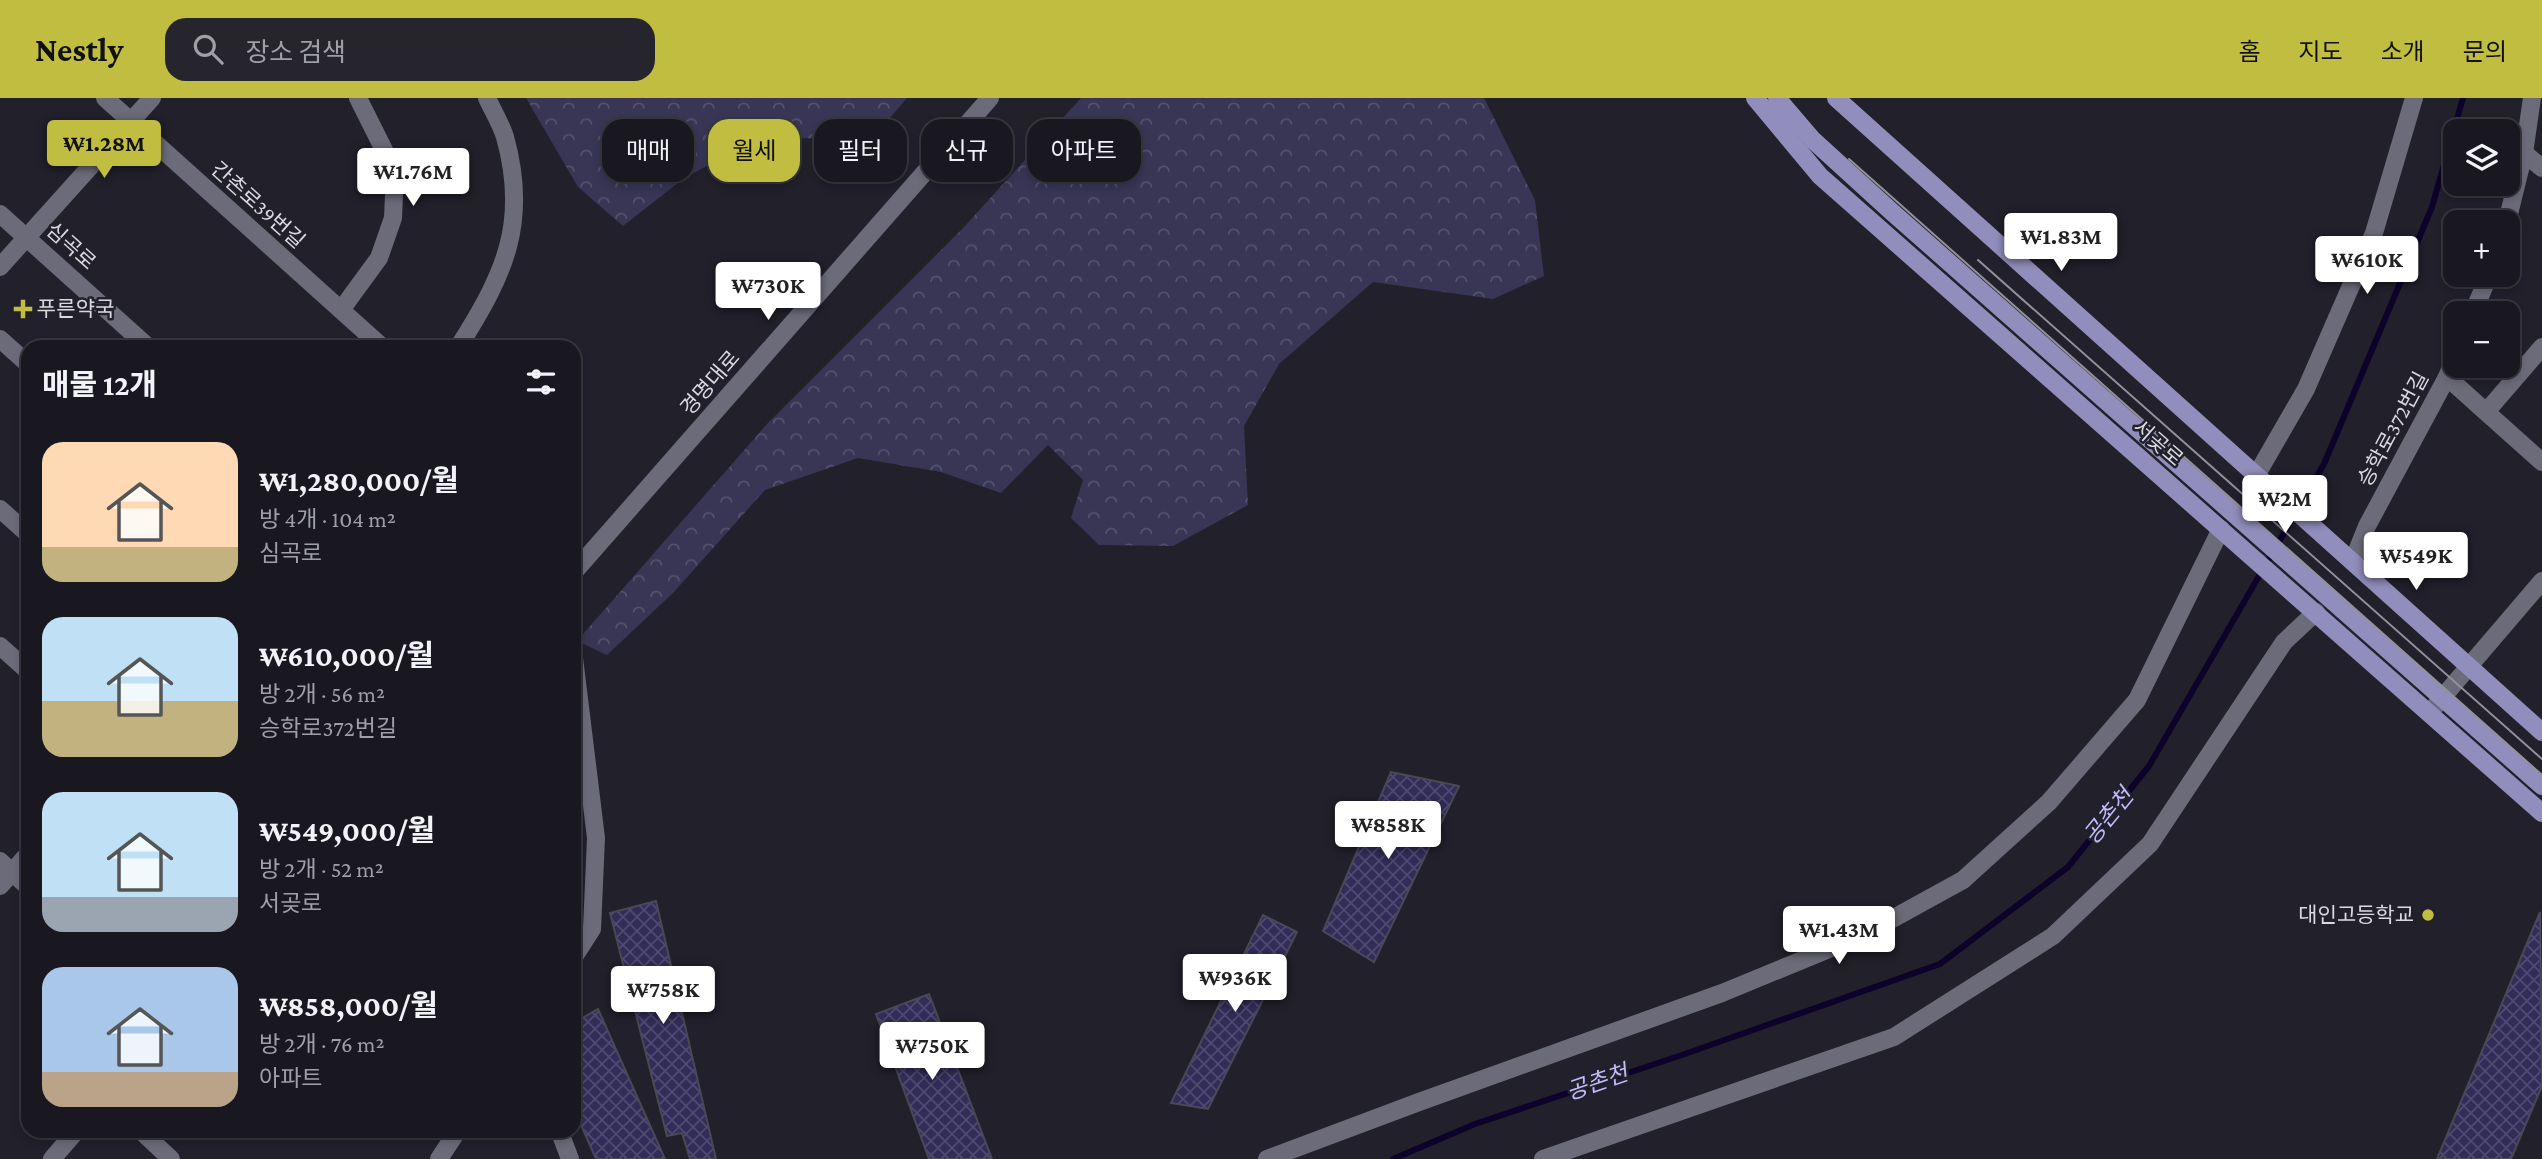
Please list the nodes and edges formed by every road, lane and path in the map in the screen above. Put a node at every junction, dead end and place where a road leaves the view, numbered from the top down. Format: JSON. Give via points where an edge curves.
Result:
{"nodes":[{"id":1,"x":105,"y":98,"type":"edge"},
{"id":2,"x":152,"y":98,"type":"edge"},
{"id":3,"x":358,"y":98,"type":"edge"},
{"id":4,"x":487,"y":98,"type":"edge"},
{"id":5,"x":990,"y":98,"type":"edge"},
{"id":6,"x":1755,"y":98,"type":"edge"},
{"id":7,"x":1777,"y":98,"type":"edge"},
{"id":8,"x":1836,"y":98,"type":"edge"},
{"id":9,"x":2414,"y":98,"type":"edge"},
{"id":10,"x":2532,"y":98,"type":"edge"},
{"id":11,"x":131,"y":121,"type":"junction"},
{"id":12,"x":2524,"y":153,"type":"junction"},
{"id":13,"x":2542,"y":169,"type":"edge"},
{"id":14,"x":2510,"y":210,"type":"edge"},
{"id":15,"x":0,"y":214,"type":"edge"},
{"id":16,"x":26,"y":237,"type":"junction"},
{"id":17,"x":0,"y":267,"type":"edge"},
{"id":18,"x":341,"y":310,"type":"junction"},
{"id":19,"x":140,"y":340,"type":"edge"},
{"id":20,"x":374,"y":340,"type":"edge"},
{"id":21,"x":463,"y":340,"type":"edge"},
{"id":22,"x":1,"y":343,"type":"edge"},
{"id":23,"x":2542,"y":347,"type":"edge"},
{"id":24,"x":21,"y":359,"type":"edge"},
{"id":25,"x":2445,"y":378,"type":"edge"},
{"id":26,"x":2447,"y":378,"type":"edge"},
{"id":27,"x":2486,"y":412,"type":"junction"},
{"id":28,"x":2542,"y":462,"type":"edge"},
{"id":29,"x":2258,"y":475,"type":"junction"},
{"id":30,"x":0,"y":509,"type":"edge"},
{"id":31,"x":2228,"y":527,"type":"junction"},
{"id":32,"x":21,"y":528,"type":"edge"},
{"id":33,"x":2353,"y":561,"type":"junction"},
{"id":34,"x":581,"y":564,"type":"edge"},
{"id":35,"x":2542,"y":581,"type":"edge"},
{"id":36,"x":2316,"y":612,"type":"junction"},
{"id":37,"x":0,"y":646,"type":"edge"},
{"id":38,"x":21,"y":665,"type":"edge"},
{"id":39,"x":2470,"y":666,"type":"junction"},
{"id":40,"x":2435,"y":705,"type":"junction"},
{"id":41,"x":581,"y":715,"type":"edge"},
{"id":42,"x":2542,"y":732,"type":"edge"},
{"id":43,"x":2542,"y":786,"type":"edge"},
{"id":44,"x":2542,"y":813,"type":"edge"},
{"id":45,"x":6,"y":867,"type":"edge"},
{"id":46,"x":21,"y":881,"type":"edge"},
{"id":47,"x":0,"y":886,"type":"edge"},
{"id":48,"x":581,"y":946,"type":"edge"},
{"id":49,"x":70,"y":1138,"type":"edge"},
{"id":50,"x":149,"y":1138,"type":"edge"},
{"id":51,"x":455,"y":1138,"type":"edge"},
{"id":52,"x":562,"y":1138,"type":"edge"},
{"id":53,"x":448,"y":1155,"type":"edge"},
{"id":54,"x":52,"y":1159,"type":"edge"},
{"id":55,"x":171,"y":1159,"type":"edge"},
{"id":56,"x":570,"y":1159,"type":"edge"},
{"id":57,"x":1267,"y":1159,"type":"edge"},
{"id":58,"x":1543,"y":1159,"type":"edge"}],
"edges":[{"from":1,"to":11,"type":"street","name":"간촌로39번길"},
{"from":2,"to":11,"type":"street","name":"심곡로"},
{"from":3,"to":18,"type":"street","via":[[396,172],[393,218],[379,258]]},
{"from":4,"to":21,"type":"street","via":[[505,136],[516,201],[508,250],[487,302]]},
{"from":5,"to":34,"type":"street","name":"경명대로"},
{"from":6,"to":31,"type":"main road","name":"서곶로","via":[[1820,176]]},
{"from":7,"to":31,"type":"main road","name":"서곶로","via":[[1813,140]]},
{"from":8,"to":29,"type":"main road","name":"서곶로"},
{"from":9,"to":29,"type":"street","via":[[2374,233],[2306,389]]},
{"from":10,"to":12,"type":"street"},
{"from":11,"to":16,"type":"street","name":"심곡로"},
{"from":11,"to":18,"type":"street","name":"간촌로39번길"},
{"from":12,"to":13,"type":"street"},
{"from":12,"to":14,"type":"street"},
{"from":15,"to":16,"type":"street","name":"심곡로"},
{"from":16,"to":17,"type":"street"},
{"from":16,"to":19,"type":"street","name":"심곡로"},
{"from":18,"to":20,"type":"street","name":"간촌로39번길"},
{"from":22,"to":24,"type":"street"},
{"from":23,"to":27,"type":"street"},
{"from":25,"to":33,"type":"street","name":"승학로372번길"},
{"from":26,"to":27,"type":"street"},
{"from":27,"to":28,"type":"street"},
{"from":29,"to":33,"type":"main road","name":"서곶로"},
{"from":30,"to":32,"type":"street"},
{"from":31,"to":36,"type":"main road","name":"서곶로"},
{"from":31,"to":40,"type":"main road","name":"서곶로","via":[[2310,582]]},
{"from":31,"to":57,"type":"street","via":[[2137,700],[2049,802],[1963,880],[1863,935],[1721,993]]},
{"from":33,"to":39,"type":"main road","name":"서곶로"},
{"from":35,"to":39,"type":"street"},
{"from":36,"to":40,"type":"main road","name":"서곶로"},
{"from":36,"to":58,"type":"street","via":[[2284,642],[2150,844],[2053,936],[1894,1037]]},
{"from":37,"to":38,"type":"street"},
{"from":39,"to":40,"type":"street"},
{"from":39,"to":42,"type":"main road","name":"서곶로"},
{"from":40,"to":43,"type":"main road","name":"서곶로"},
{"from":40,"to":44,"type":"main road","name":"서곶로"},
{"from":41,"to":48,"type":"street","via":[[596,838],[592,929]]},
{"from":45,"to":46,"type":"street"},
{"from":45,"to":47,"type":"street"},
{"from":49,"to":54,"type":"street"},
{"from":50,"to":55,"type":"street"},
{"from":51,"to":53,"type":"street"},
{"from":52,"to":56,"type":"street"}]}
